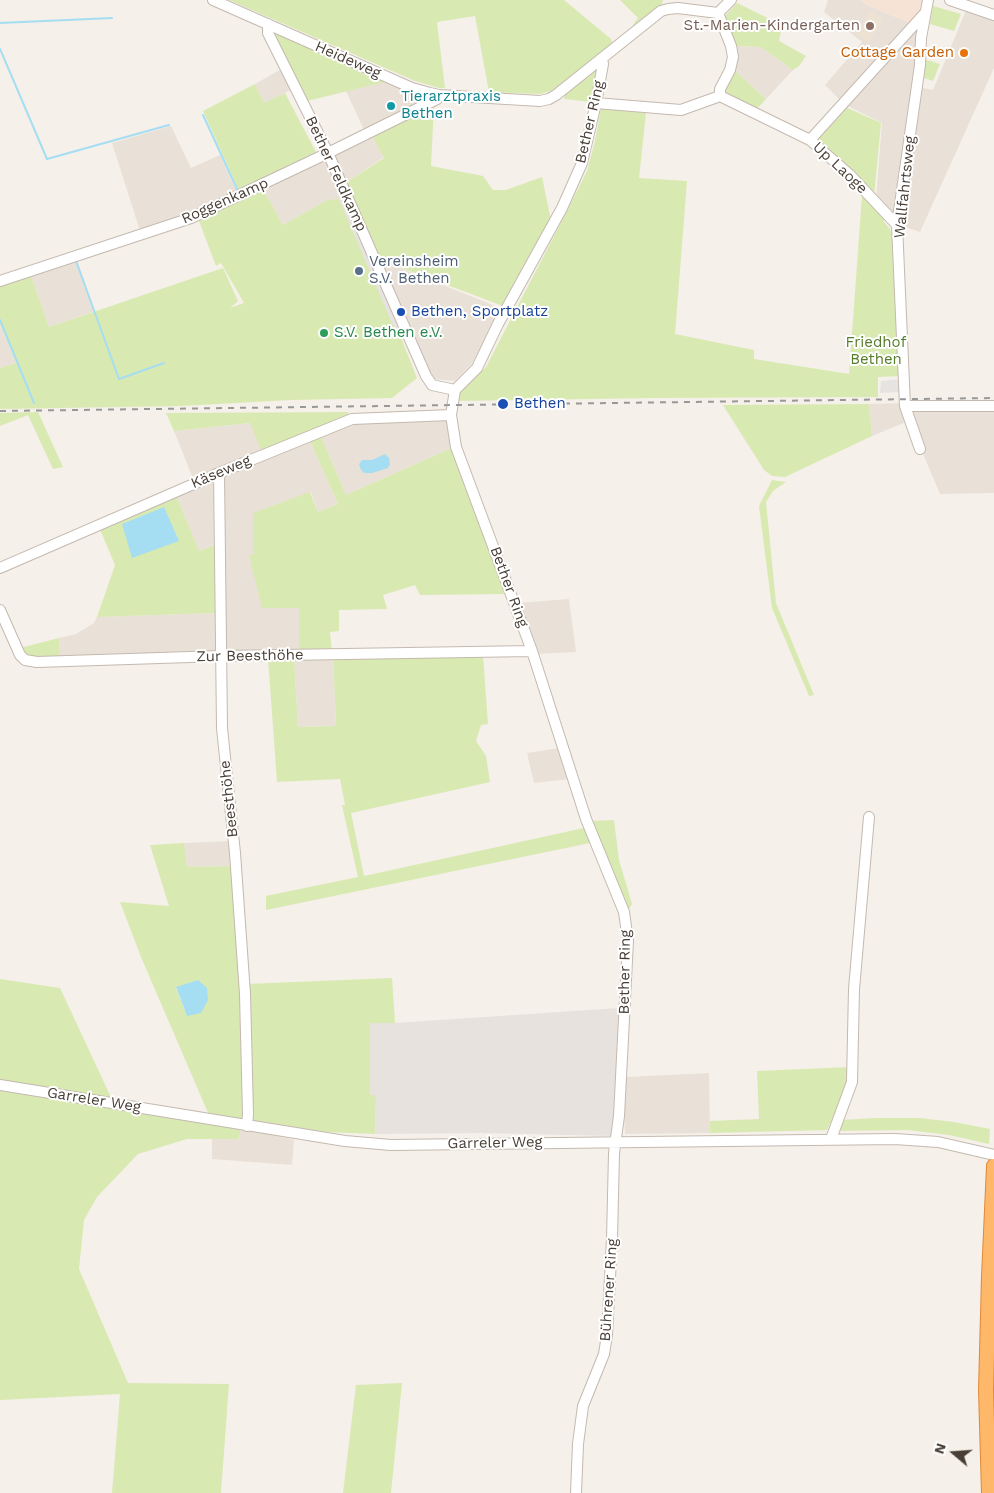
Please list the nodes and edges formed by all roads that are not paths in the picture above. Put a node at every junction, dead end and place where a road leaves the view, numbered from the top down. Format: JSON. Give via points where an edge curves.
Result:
{"nodes":[{"id":1,"x":213,"y":0,"type":"edge"},
{"id":2,"x":731,"y":0,"type":"edge"},
{"id":3,"x":928,"y":0,"type":"edge"},
{"id":4,"x":950,"y":0,"type":"edge"},
{"id":5,"x":668,"y":4,"type":"edge"},
{"id":6,"x":718,"y":13,"type":"junction"},
{"id":7,"x":925,"y":13,"type":"junction"},
{"id":8,"x":994,"y":15,"type":"edge"},
{"id":9,"x":268,"y":24,"type":"junction"},
{"id":10,"x":602,"y":59,"type":"junction"},
{"id":11,"x":439,"y":95,"type":"junction"},
{"id":12,"x":720,"y":96,"type":"junction"},
{"id":13,"x":596,"y":103,"type":"junction"},
{"id":14,"x":810,"y":140,"type":"junction"},
{"id":15,"x":328,"y":153,"type":"junction"},
{"id":16,"x":897,"y":225,"type":"junction"},
{"id":17,"x":0,"y":281,"type":"edge"},
{"id":18,"x":455,"y":390,"type":"junction"},
{"id":19,"x":905,"y":406,"type":"junction"},
{"id":20,"x":994,"y":406,"type":"edge"},
{"id":21,"x":451,"y":416,"type":"junction"},
{"id":22,"x":920,"y":449,"type":"dead end"},
{"id":23,"x":219,"y":473,"type":"junction"},
{"id":24,"x":0,"y":568,"type":"edge"},
{"id":25,"x":0,"y":610,"type":"edge"},
{"id":26,"x":532,"y":651,"type":"junction"},
{"id":27,"x":221,"y":656,"type":"junction"},
{"id":28,"x":869,"y":817,"type":"dead end"},
{"id":29,"x":0,"y":1085,"type":"edge"},
{"id":30,"x":247,"y":1126,"type":"junction"},
{"id":31,"x":830,"y":1139,"type":"junction"},
{"id":32,"x":616,"y":1142,"type":"junction"},
{"id":33,"x":994,"y":1155,"type":"edge"},
{"id":34,"x":994,"y":1166,"type":"edge"},
{"id":35,"x":576,"y":1493,"type":"edge"},
{"id":36,"x":988,"y":1493,"type":"edge"}],
"edges":[{"from":1,"to":9,"type":"street","name":"Heideweg"},
{"from":2,"to":6,"type":"street"},
{"from":3,"to":7,"type":"street","name":"Wallfahrtsweg"},
{"from":4,"to":8,"type":"street"},
{"from":5,"to":6,"type":"street"},
{"from":5,"to":10,"type":"street","name":"Heideweg"},
{"from":6,"to":12,"type":"street","via":[[733,57]]},
{"from":7,"to":14,"type":"street"},
{"from":7,"to":16,"type":"street","name":"Wallfahrtsweg"},
{"from":9,"to":11,"type":"street","name":"Heideweg","via":[[412,88]]},
{"from":9,"to":15,"type":"street","name":"Bether Feldkamp","via":[[268,33]]},
{"from":10,"to":11,"type":"street","name":"Heideweg","via":[[549,99]]},
{"from":10,"to":13,"type":"street","name":"Bether Ring"},
{"from":11,"to":15,"type":"street","name":"Roggenkamp","via":[[437,99]]},
{"from":12,"to":13,"type":"street","via":[[680,110]]},
{"from":12,"to":14,"type":"street","name":"Up Laoge"},
{"from":13,"to":18,"type":"street","name":"Bether Ring","via":[[582,163],[562,208],[477,368]]},
{"from":14,"to":16,"type":"street","name":"Up Laoge","via":[[850,175]]},
{"from":15,"to":17,"type":"street","name":"Roggenkamp","via":[[191,218]]},
{"from":15,"to":18,"type":"street","name":"Bether Feldkamp","via":[[426,376],[432,385]]},
{"from":16,"to":19,"type":"street","name":"Wallfahrtsweg"},
{"from":18,"to":21,"type":"street","name":"Bether Ring"},
{"from":19,"to":20,"type":"street"},
{"from":19,"to":22,"type":"street","name":"Wallfahrtsweg"},
{"from":21,"to":23,"type":"street","name":"Käseweg","via":[[352,419]]},
{"from":21,"to":26,"type":"street","name":"Bether Ring","via":[[456,447]]},
{"from":23,"to":24,"type":"street","name":"Käseweg"},
{"from":23,"to":27,"type":"street","name":"Beesthöhe"},
{"from":25,"to":27,"type":"street","name":"Zur Beesthöhe","via":[[20,655],[26,660]]},
{"from":26,"to":27,"type":"street","name":"Zur Beesthöhe"},
{"from":26,"to":32,"type":"street","name":"Bether Ring","via":[[586,818],[624,912],[628,941]]},
{"from":27,"to":30,"type":"street","name":"Beesthöhe","via":[[222,728],[245,994]]},
{"from":28,"to":31,"type":"street","via":[[854,989],[852,1082]]},
{"from":29,"to":30,"type":"street","name":"Garreler Weg"},
{"from":30,"to":32,"type":"street","name":"Garreler Weg","via":[[391,1145]]},
{"from":31,"to":32,"type":"street","name":"Garreler Weg"},
{"from":31,"to":33,"type":"street","name":"Garreler Weg","via":[[938,1142]]},
{"from":32,"to":35,"type":"street","name":"Bührener Ring","via":[[607,1335],[604,1354],[583,1406]]},
{"from":34,"to":36,"type":"highway","via":[[986,1381]]}]}
